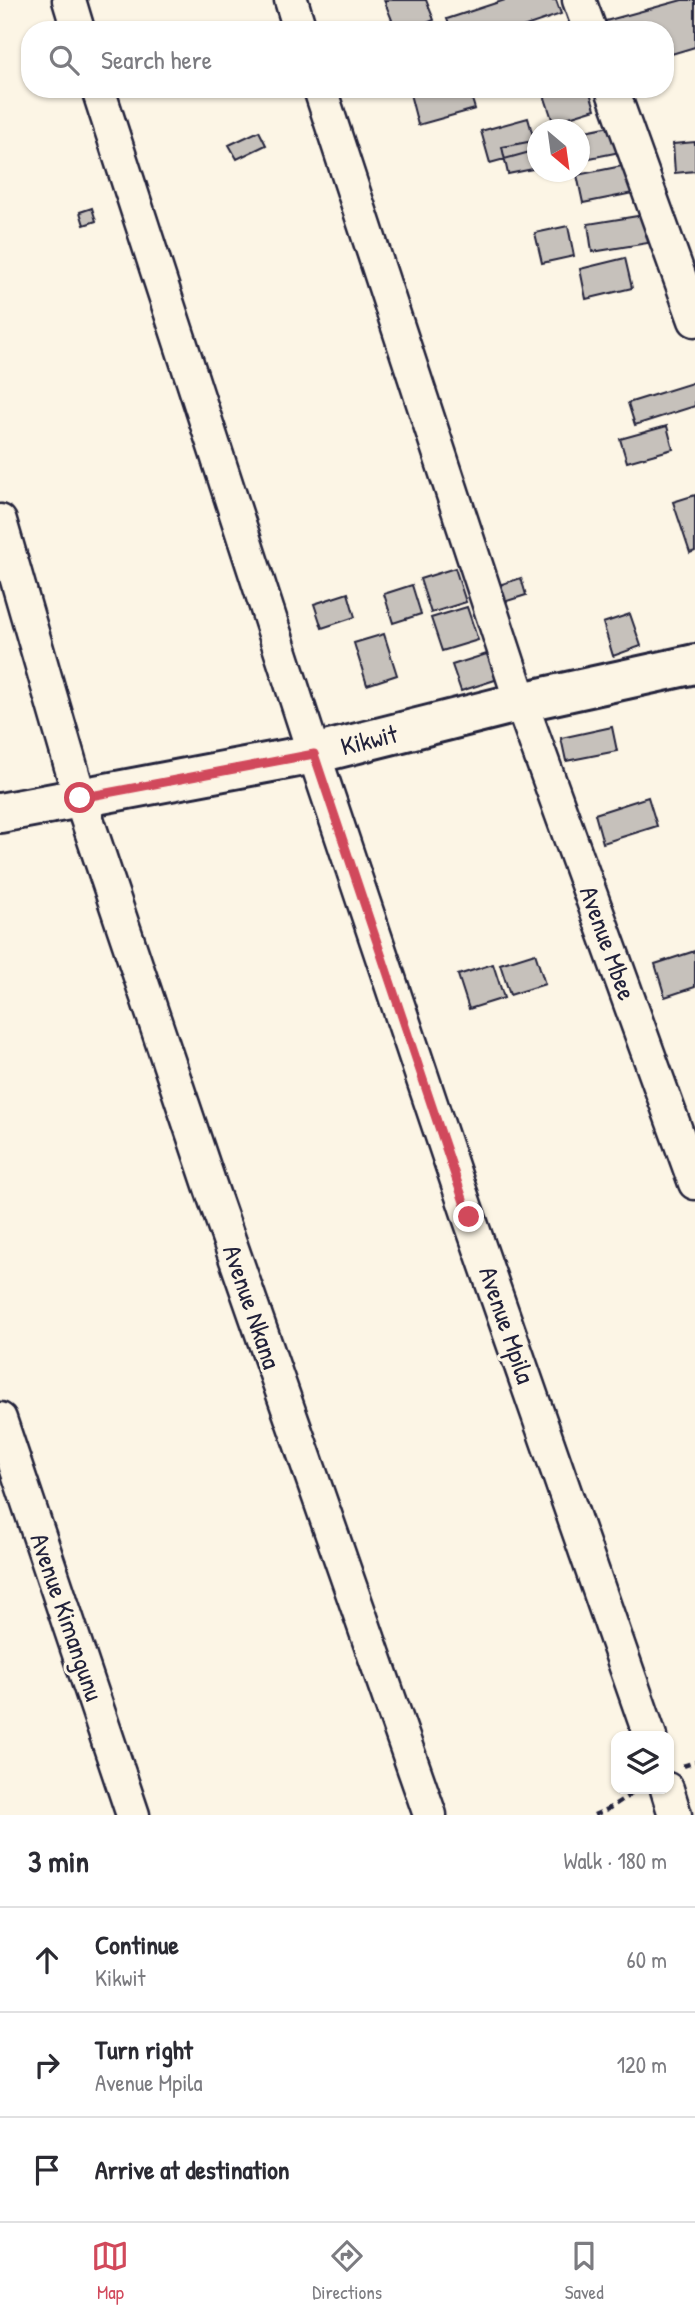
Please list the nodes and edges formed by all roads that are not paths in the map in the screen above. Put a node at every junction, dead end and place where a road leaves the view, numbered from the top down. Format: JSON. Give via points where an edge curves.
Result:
{"nodes":[{"id":1,"x":69,"y":0,"type":"edge"},
{"id":2,"x":291,"y":0,"type":"edge"},
{"id":3,"x":579,"y":0,"type":"edge"},
{"id":4,"x":75,"y":21,"type":"edge"},
{"id":5,"x":297,"y":21,"type":"edge"},
{"id":6,"x":587,"y":21,"type":"edge"},
{"id":7,"x":101,"y":98,"type":"edge"},
{"id":8,"x":323,"y":98,"type":"edge"},
{"id":9,"x":615,"y":98,"type":"edge"},
{"id":10,"x":695,"y":320,"type":"edge"},
{"id":11,"x":0,"y":521,"type":"edge"},
{"id":12,"x":695,"y":664,"type":"edge"},
{"id":13,"x":521,"y":702,"type":"junction"},
{"id":14,"x":314,"y":754,"type":"junction"},
{"id":15,"x":80,"y":798,"type":"junction"},
{"id":16,"x":0,"y":814,"type":"edge"},
{"id":17,"x":695,"y":1183,"type":"edge"},
{"id":18,"x":0,"y":1419,"type":"edge"},
{"id":19,"x":648,"y":1731,"type":"edge"},
{"id":20,"x":669,"y":1794,"type":"edge"},
{"id":21,"x":133,"y":1815,"type":"edge"},
{"id":22,"x":430,"y":1815,"type":"edge"},
{"id":23,"x":676,"y":1815,"type":"edge"}],
"edges":[{"from":1,"to":4,"type":"street"},
{"from":2,"to":5,"type":"street"},
{"from":3,"to":6,"type":"street"},
{"from":7,"to":14,"type":"street","name":"Avenue Mpila"},
{"from":8,"to":13,"type":"street","name":"Avenue Mbee"},
{"from":9,"to":10,"type":"street"},
{"from":11,"to":15,"type":"street","name":"Avenue Nkana"},
{"from":12,"to":13,"type":"main road","name":"Kikwit"},
{"from":13,"to":14,"type":"main road","name":"Kikwit"},
{"from":13,"to":17,"type":"street","name":"Avenue Mbee"},
{"from":14,"to":15,"type":"main road","name":"Kikwit"},
{"from":14,"to":19,"type":"street","name":"Avenue Mpila"},
{"from":15,"to":16,"type":"main road","name":"Kikwit"},
{"from":15,"to":22,"type":"street","name":"Avenue Nkana"},
{"from":18,"to":21,"type":"street","name":"Avenue Kimangunu"},
{"from":20,"to":23,"type":"street"}]}
